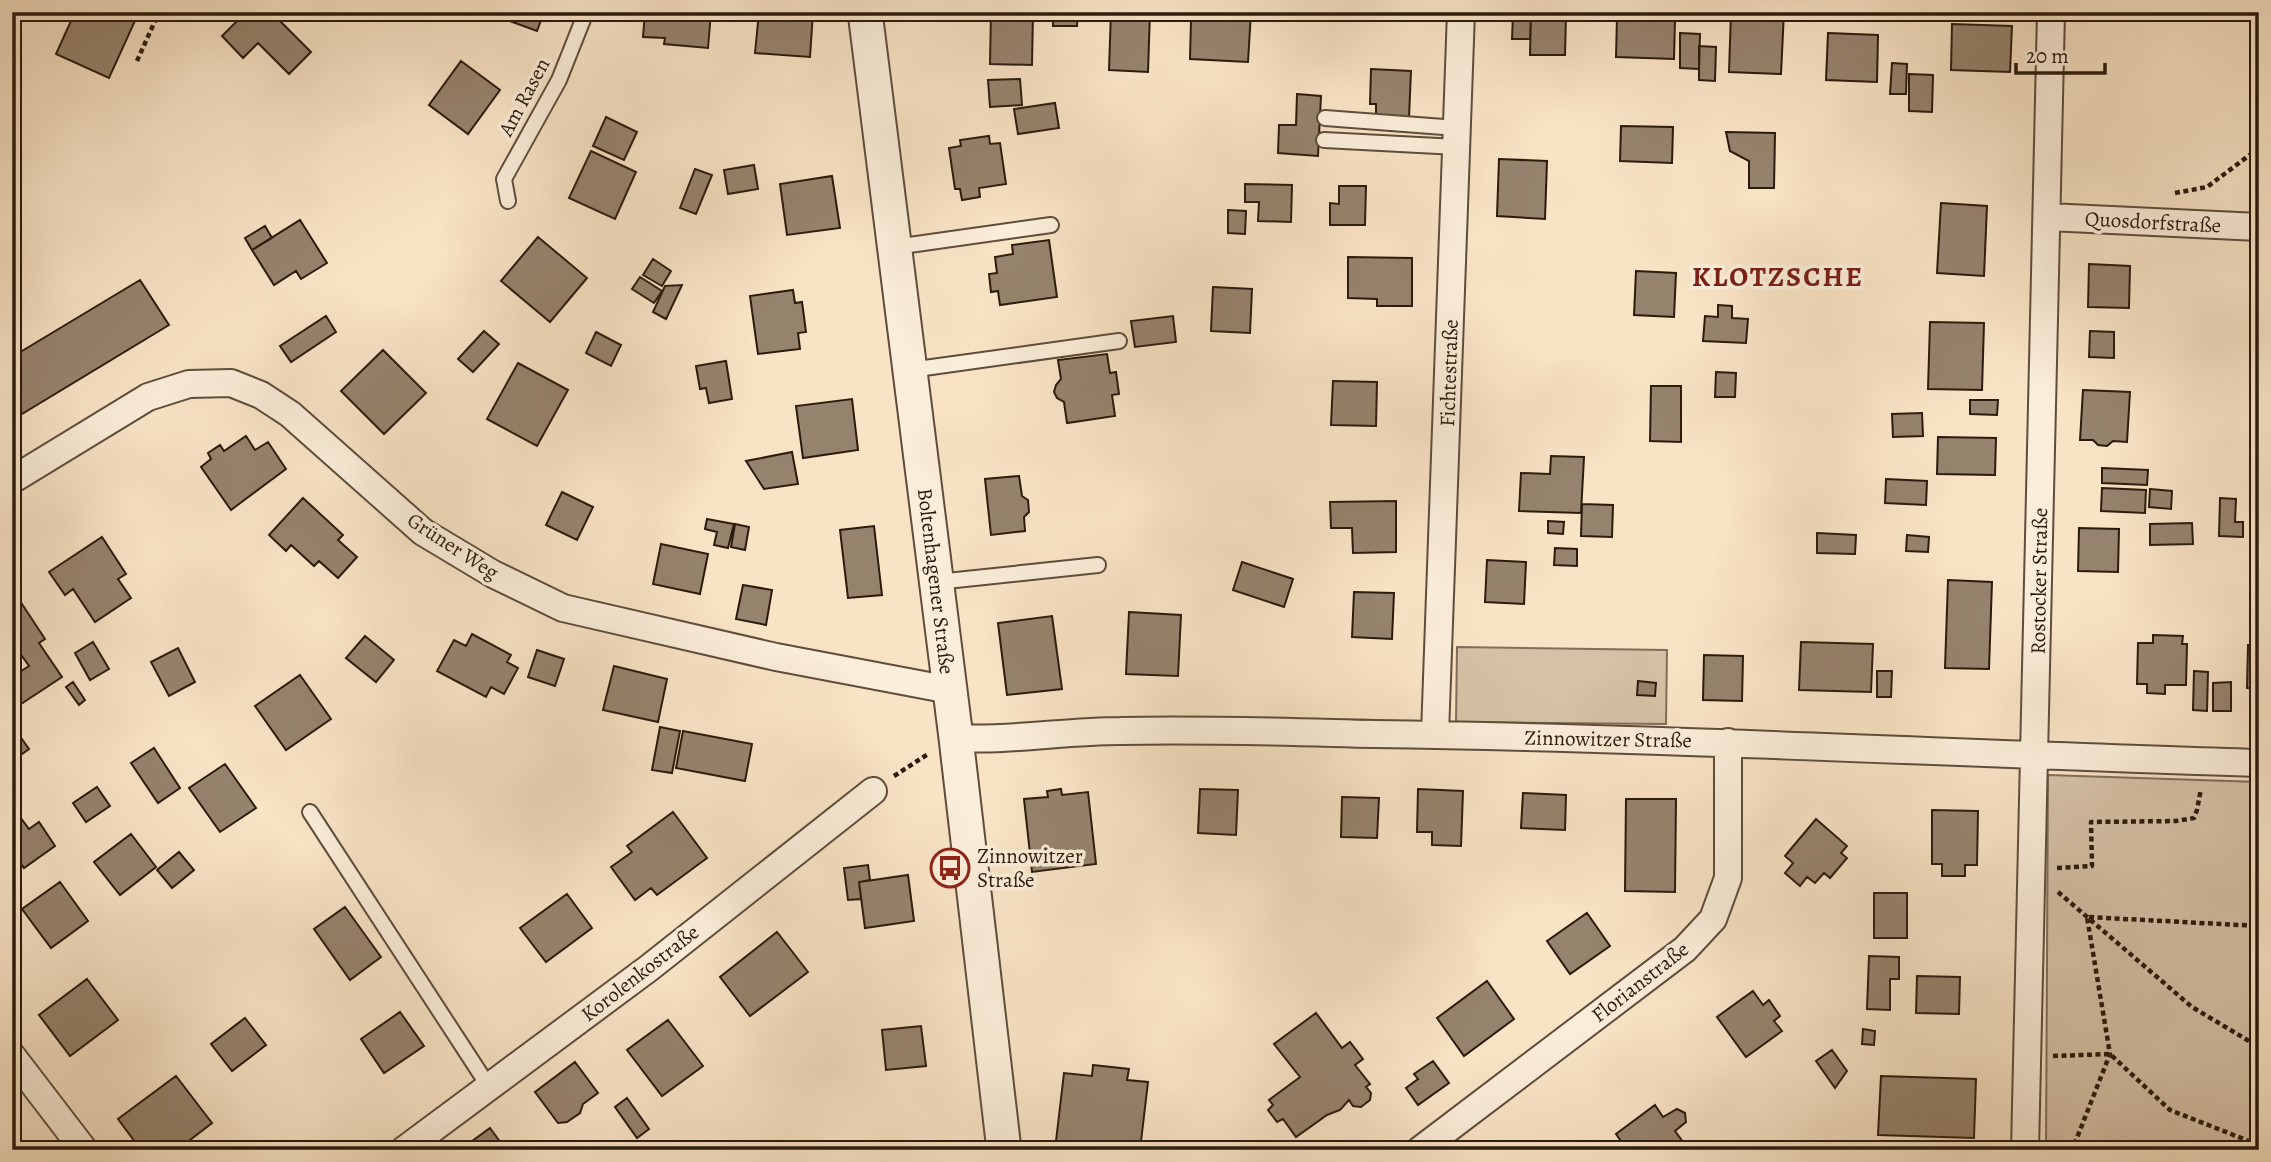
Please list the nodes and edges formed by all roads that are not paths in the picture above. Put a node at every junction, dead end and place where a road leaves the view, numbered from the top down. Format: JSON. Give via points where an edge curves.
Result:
{"nodes":[{"id":1,"x":586,"y":12,"type":"edge"},
{"id":2,"x":865,"y":12,"type":"edge"},
{"id":3,"x":1461,"y":12,"type":"edge"},
{"id":4,"x":2051,"y":12,"type":"edge"},
{"id":5,"x":1325,"y":118,"type":"dead end"},
{"id":6,"x":1457,"y":137,"type":"junction"},
{"id":7,"x":1324,"y":140,"type":"dead end"},
{"id":8,"x":508,"y":201,"type":"dead end"},
{"id":9,"x":2048,"y":217,"type":"junction"},
{"id":10,"x":1051,"y":225,"type":"dead end"},
{"id":11,"x":2259,"y":227,"type":"edge"},
{"id":12,"x":893,"y":247,"type":"junction"},
{"id":13,"x":1119,"y":341,"type":"dead end"},
{"id":14,"x":910,"y":370,"type":"junction"},
{"id":15,"x":12,"y":480,"type":"edge"},
{"id":16,"x":1098,"y":565,"type":"dead end"},
{"id":17,"x":936,"y":582,"type":"junction"},
{"id":18,"x":950,"y":690,"type":"junction"},
{"id":19,"x":1435,"y":734,"type":"junction"},
{"id":20,"x":956,"y":738,"type":"junction"},
{"id":21,"x":1728,"y":742,"type":"junction"},
{"id":22,"x":2034,"y":756,"type":"junction"},
{"id":23,"x":2259,"y":763,"type":"edge"},
{"id":24,"x":873,"y":791,"type":"road end"},
{"id":25,"x":310,"y":812,"type":"dead end"},
{"id":26,"x":12,"y":1056,"type":"edge"},
{"id":27,"x":489,"y":1087,"type":"junction"},
{"id":28,"x":84,"y":1150,"type":"edge"},
{"id":29,"x":404,"y":1150,"type":"edge"},
{"id":30,"x":1004,"y":1150,"type":"edge"},
{"id":31,"x":1420,"y":1150,"type":"edge"},
{"id":32,"x":2025,"y":1150,"type":"edge"}],
"edges":[{"from":1,"to":8,"type":"lane","name":"Am Rasen","via":[[559,80],[504,179]]},
{"from":2,"to":12,"type":"street","name":"Boltenhagener Straße"},
{"from":3,"to":6,"type":"street","name":"Fichtestraße"},
{"from":4,"to":9,"type":"street","name":"Rostocker Straße"},
{"from":5,"to":6,"type":"lane"},
{"from":6,"to":7,"type":"lane"},
{"from":6,"to":19,"type":"street","name":"Fichtestraße"},
{"from":9,"to":11,"type":"street","name":"Quosdorfstraße"},
{"from":9,"to":22,"type":"street","name":"Rostocker Straße"},
{"from":10,"to":12,"type":"lane"},
{"from":12,"to":14,"type":"street","name":"Boltenhagener Straße"},
{"from":13,"to":14,"type":"lane"},
{"from":14,"to":17,"type":"street","name":"Boltenhagener Straße"},
{"from":15,"to":18,"type":"street","name":"Grüner Weg","via":[[148,397],[189,384],[231,383],[261,394],[290,414],[423,532],[493,574],[563,608],[776,657]]},
{"from":16,"to":17,"type":"lane"},
{"from":17,"to":18,"type":"street","name":"Boltenhagener Straße"},
{"from":18,"to":20,"type":"street","name":"Boltenhagener Straße"},
{"from":19,"to":20,"type":"street","name":"Zinnowitzer Straße","via":[[1116,730],[990,740]]},
{"from":19,"to":21,"type":"street","name":"Zinnowitzer Straße"},
{"from":20,"to":30,"type":"street","name":"Boltenhagener Straße"},
{"from":21,"to":22,"type":"street","name":"Zinnowitzer Straße"},
{"from":21,"to":31,"type":"street","name":"Florianstraße","via":[[1728,878],[1713,919],[1685,949]]},
{"from":22,"to":23,"type":"street","name":"Zinnowitzer Straße"},
{"from":22,"to":32,"type":"street","name":"Rostocker Straße"},
{"from":24,"to":27,"type":"street","name":"Korolenkostraße"},
{"from":25,"to":27,"type":"lane"},
{"from":26,"to":28,"type":"street"},
{"from":27,"to":29,"type":"street","name":"Korolenkostraße"}]}
